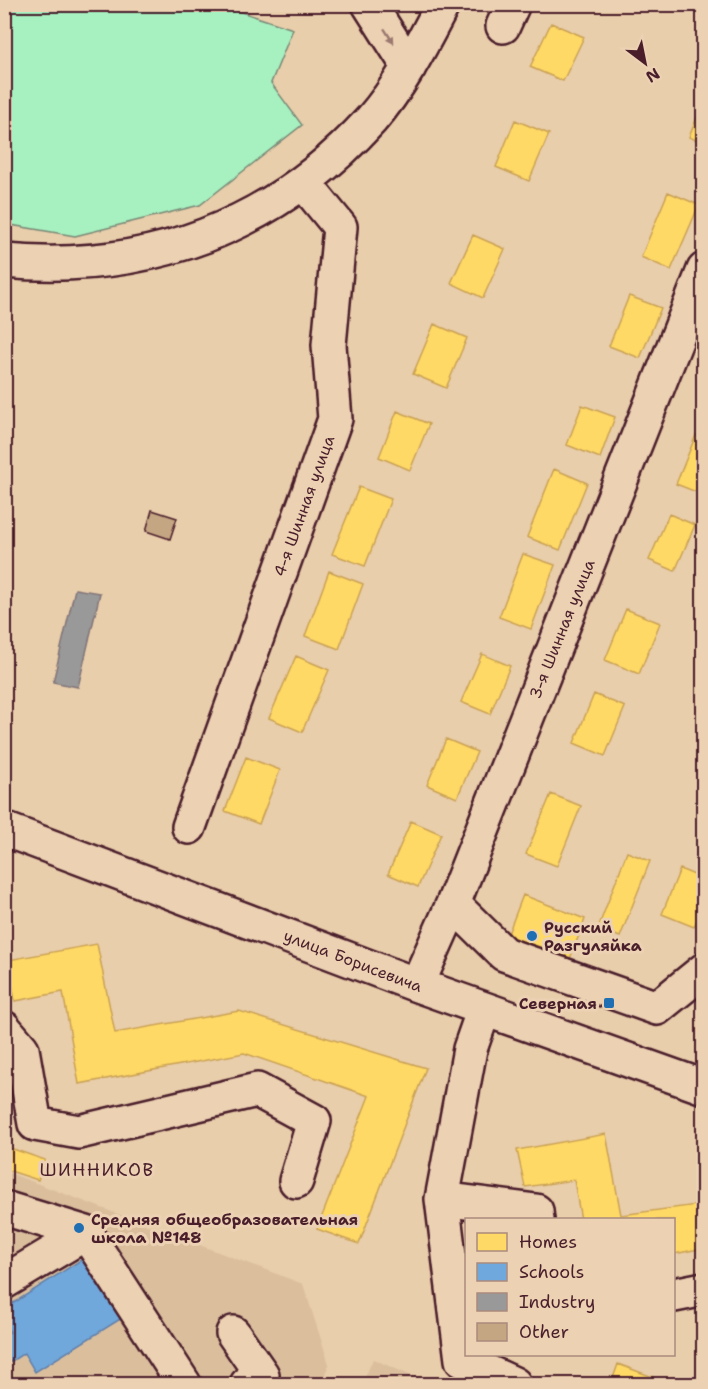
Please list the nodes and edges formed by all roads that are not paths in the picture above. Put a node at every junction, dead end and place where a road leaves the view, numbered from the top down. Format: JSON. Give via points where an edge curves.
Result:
{"nodes":[{"id":1,"x":369,"y":4,"type":"edge"},
{"id":2,"x":443,"y":4,"type":"edge"},
{"id":3,"x":409,"y":68,"type":"junction"},
{"id":4,"x":304,"y":183,"type":"junction"},
{"id":5,"x":4,"y":261,"type":"edge"},
{"id":6,"x":704,"y":270,"type":"edge"},
{"id":7,"x":189,"y":827,"type":"dead end"},
{"id":8,"x":4,"y":829,"type":"edge"},
{"id":9,"x":453,"y":904,"type":"junction"},
{"id":10,"x":704,"y":970,"type":"edge"},
{"id":11,"x":417,"y":985,"type":"junction"},
{"id":12,"x":484,"y":1009,"type":"junction"},
{"id":13,"x":4,"y":1029,"type":"edge"},
{"id":14,"x":704,"y":1087,"type":"edge"},
{"id":15,"x":296,"y":1181,"type":"dead end"},
{"id":16,"x":442,"y":1199,"type":"junction"},
{"id":17,"x":4,"y":1208,"type":"edge"},
{"id":18,"x":537,"y":1218,"type":"edge"},
{"id":19,"x":86,"y":1233,"type":"junction"},
{"id":20,"x":4,"y":1282,"type":"edge"},
{"id":21,"x":704,"y":1289,"type":"edge"},
{"id":22,"x":675,"y":1295,"type":"edge"},
{"id":23,"x":233,"y":1333,"type":"dead end"},
{"id":24,"x":184,"y":1384,"type":"edge"},
{"id":25,"x":247,"y":1384,"type":"edge"},
{"id":26,"x":514,"y":1384,"type":"edge"}],
"edges":[{"from":1,"to":3,"type":"street","one_way":true},
{"from":2,"to":3,"type":"street"},
{"from":3,"to":4,"type":"street","via":[[371,119]]},
{"from":4,"to":5,"type":"street","via":[[211,235],[163,251],[102,262]]},
{"from":4,"to":7,"type":"street","name":"4-я Шинная улица","via":[[340,227],[329,345],[335,419]]},
{"from":6,"to":9,"type":"street","name":"3-я Шинная улица"},
{"from":8,"to":11,"type":"street","name":"улица Борисевича"},
{"from":9,"to":10,"type":"street","via":[[504,954],[657,1008]]},
{"from":9,"to":11,"type":"street","name":"3-я Шинная улица"},
{"from":11,"to":12,"type":"street","name":"улица Борисевича"},
{"from":12,"to":14,"type":"street","name":"улица Борисевича"},
{"from":12,"to":16,"type":"street","via":[[470,1049]]},
{"from":13,"to":15,"type":"street","via":[[22,1048],[35,1124],[78,1132],[257,1090],[314,1121]]},
{"from":16,"to":18,"type":"street","via":[[536,1211]]},
{"from":16,"to":26,"type":"street","via":[[462,1360]]},
{"from":17,"to":19,"type":"street"},
{"from":19,"to":20,"type":"street"},
{"from":19,"to":24,"type":"street"},
{"from":21,"to":22,"type":"street"},
{"from":23,"to":25,"type":"street","via":[[262,1375]]}]}
